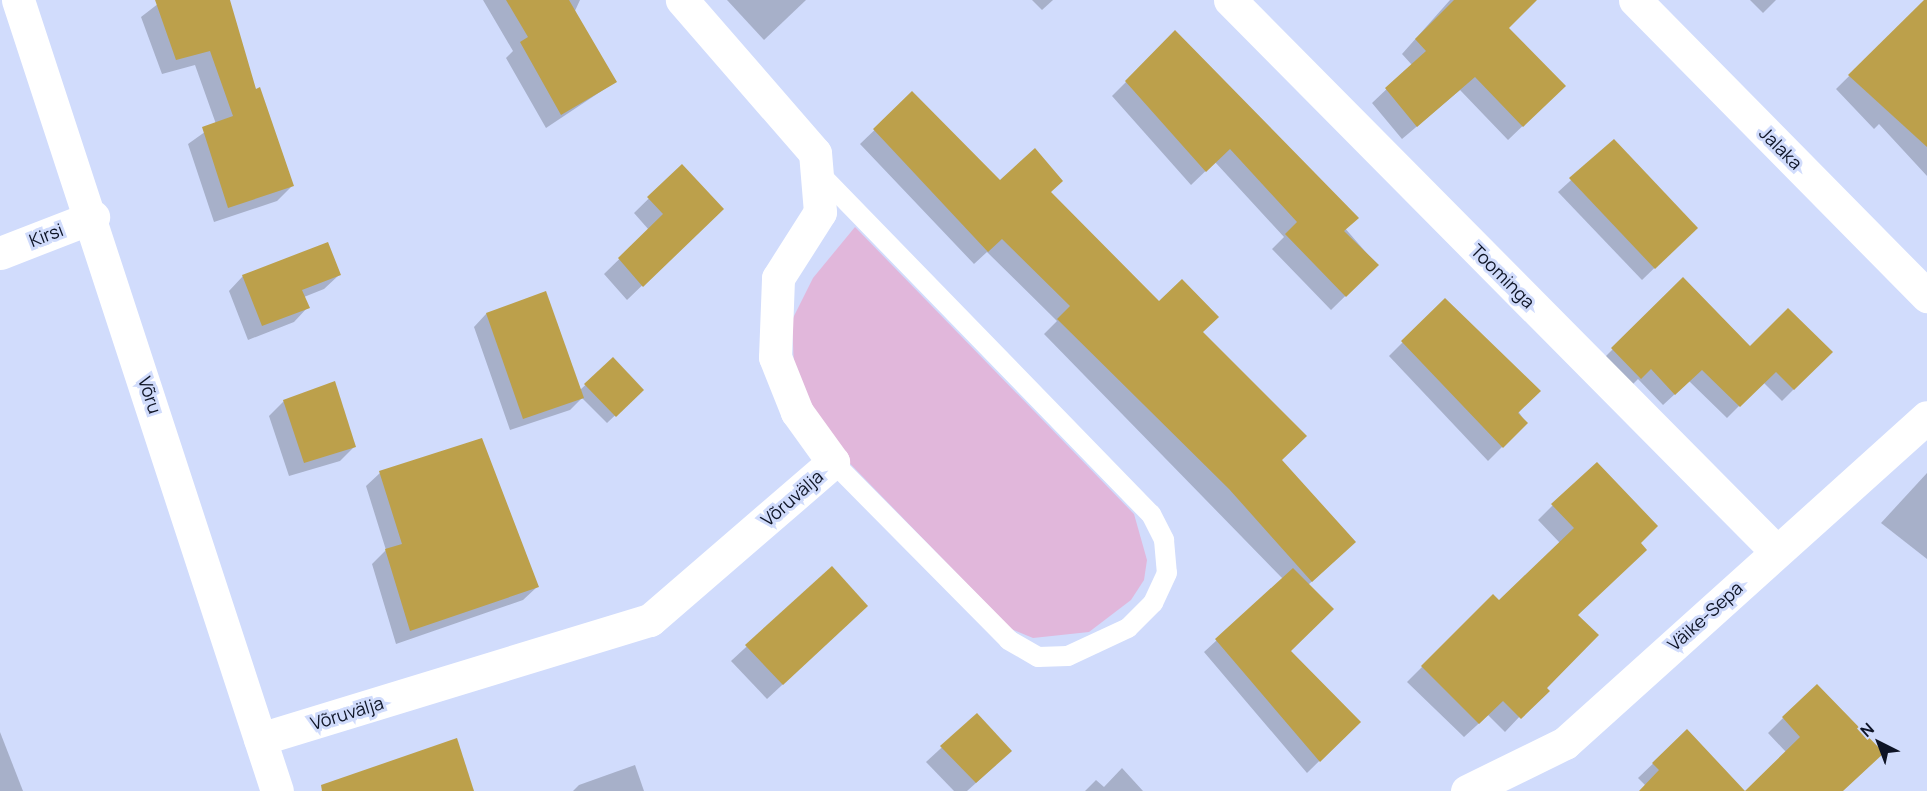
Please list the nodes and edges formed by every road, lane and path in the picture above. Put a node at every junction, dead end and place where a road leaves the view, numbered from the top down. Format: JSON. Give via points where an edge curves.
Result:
{"nodes":[{"id":1,"x":18,"y":0,"type":"edge"},
{"id":2,"x":682,"y":0,"type":"edge"},
{"id":3,"x":1230,"y":0,"type":"edge"},
{"id":4,"x":1635,"y":0,"type":"edge"},
{"id":5,"x":816,"y":170,"type":"junction"},
{"id":6,"x":93,"y":217,"type":"junction"},
{"id":7,"x":0,"y":253,"type":"edge"},
{"id":8,"x":1927,"y":296,"type":"edge"},
{"id":9,"x":1927,"y":417,"type":"edge"},
{"id":10,"x":833,"y":462,"type":"junction"},
{"id":11,"x":1776,"y":551,"type":"junction"},
{"id":12,"x":260,"y":739,"type":"junction"},
{"id":13,"x":276,"y":791,"type":"edge"},
{"id":14,"x":1467,"y":791,"type":"edge"}],
"edges":[{"from":1,"to":6,"type":"street","name":"Võru"},
{"from":2,"to":5,"type":"street","name":"Võruvälja","via":[[815,153]]},
{"from":3,"to":11,"type":"street","name":"Toominga"},
{"from":4,"to":8,"type":"street","name":"Jalaka"},
{"from":5,"to":10,"type":"street","name":"Võruvälja","via":[[820,212],[778,278],[775,357],[797,412]]},
{"from":5,"to":10,"type":"lane","via":[[1151,514],[1164,540],[1167,573],[1153,603],[1128,628],[1068,656],[1038,657],[1009,640]]},
{"from":6,"to":7,"type":"street","name":"Kirsi"},
{"from":6,"to":12,"type":"street","name":"Võru"},
{"from":9,"to":11,"type":"street","name":"Väike-Sepa"},
{"from":10,"to":12,"type":"street","name":"Võruvälja","via":[[650,620]]},
{"from":11,"to":14,"type":"street","name":"Väike-Sepa","via":[[1565,743]]},
{"from":12,"to":13,"type":"street","name":"Võru"}]}
